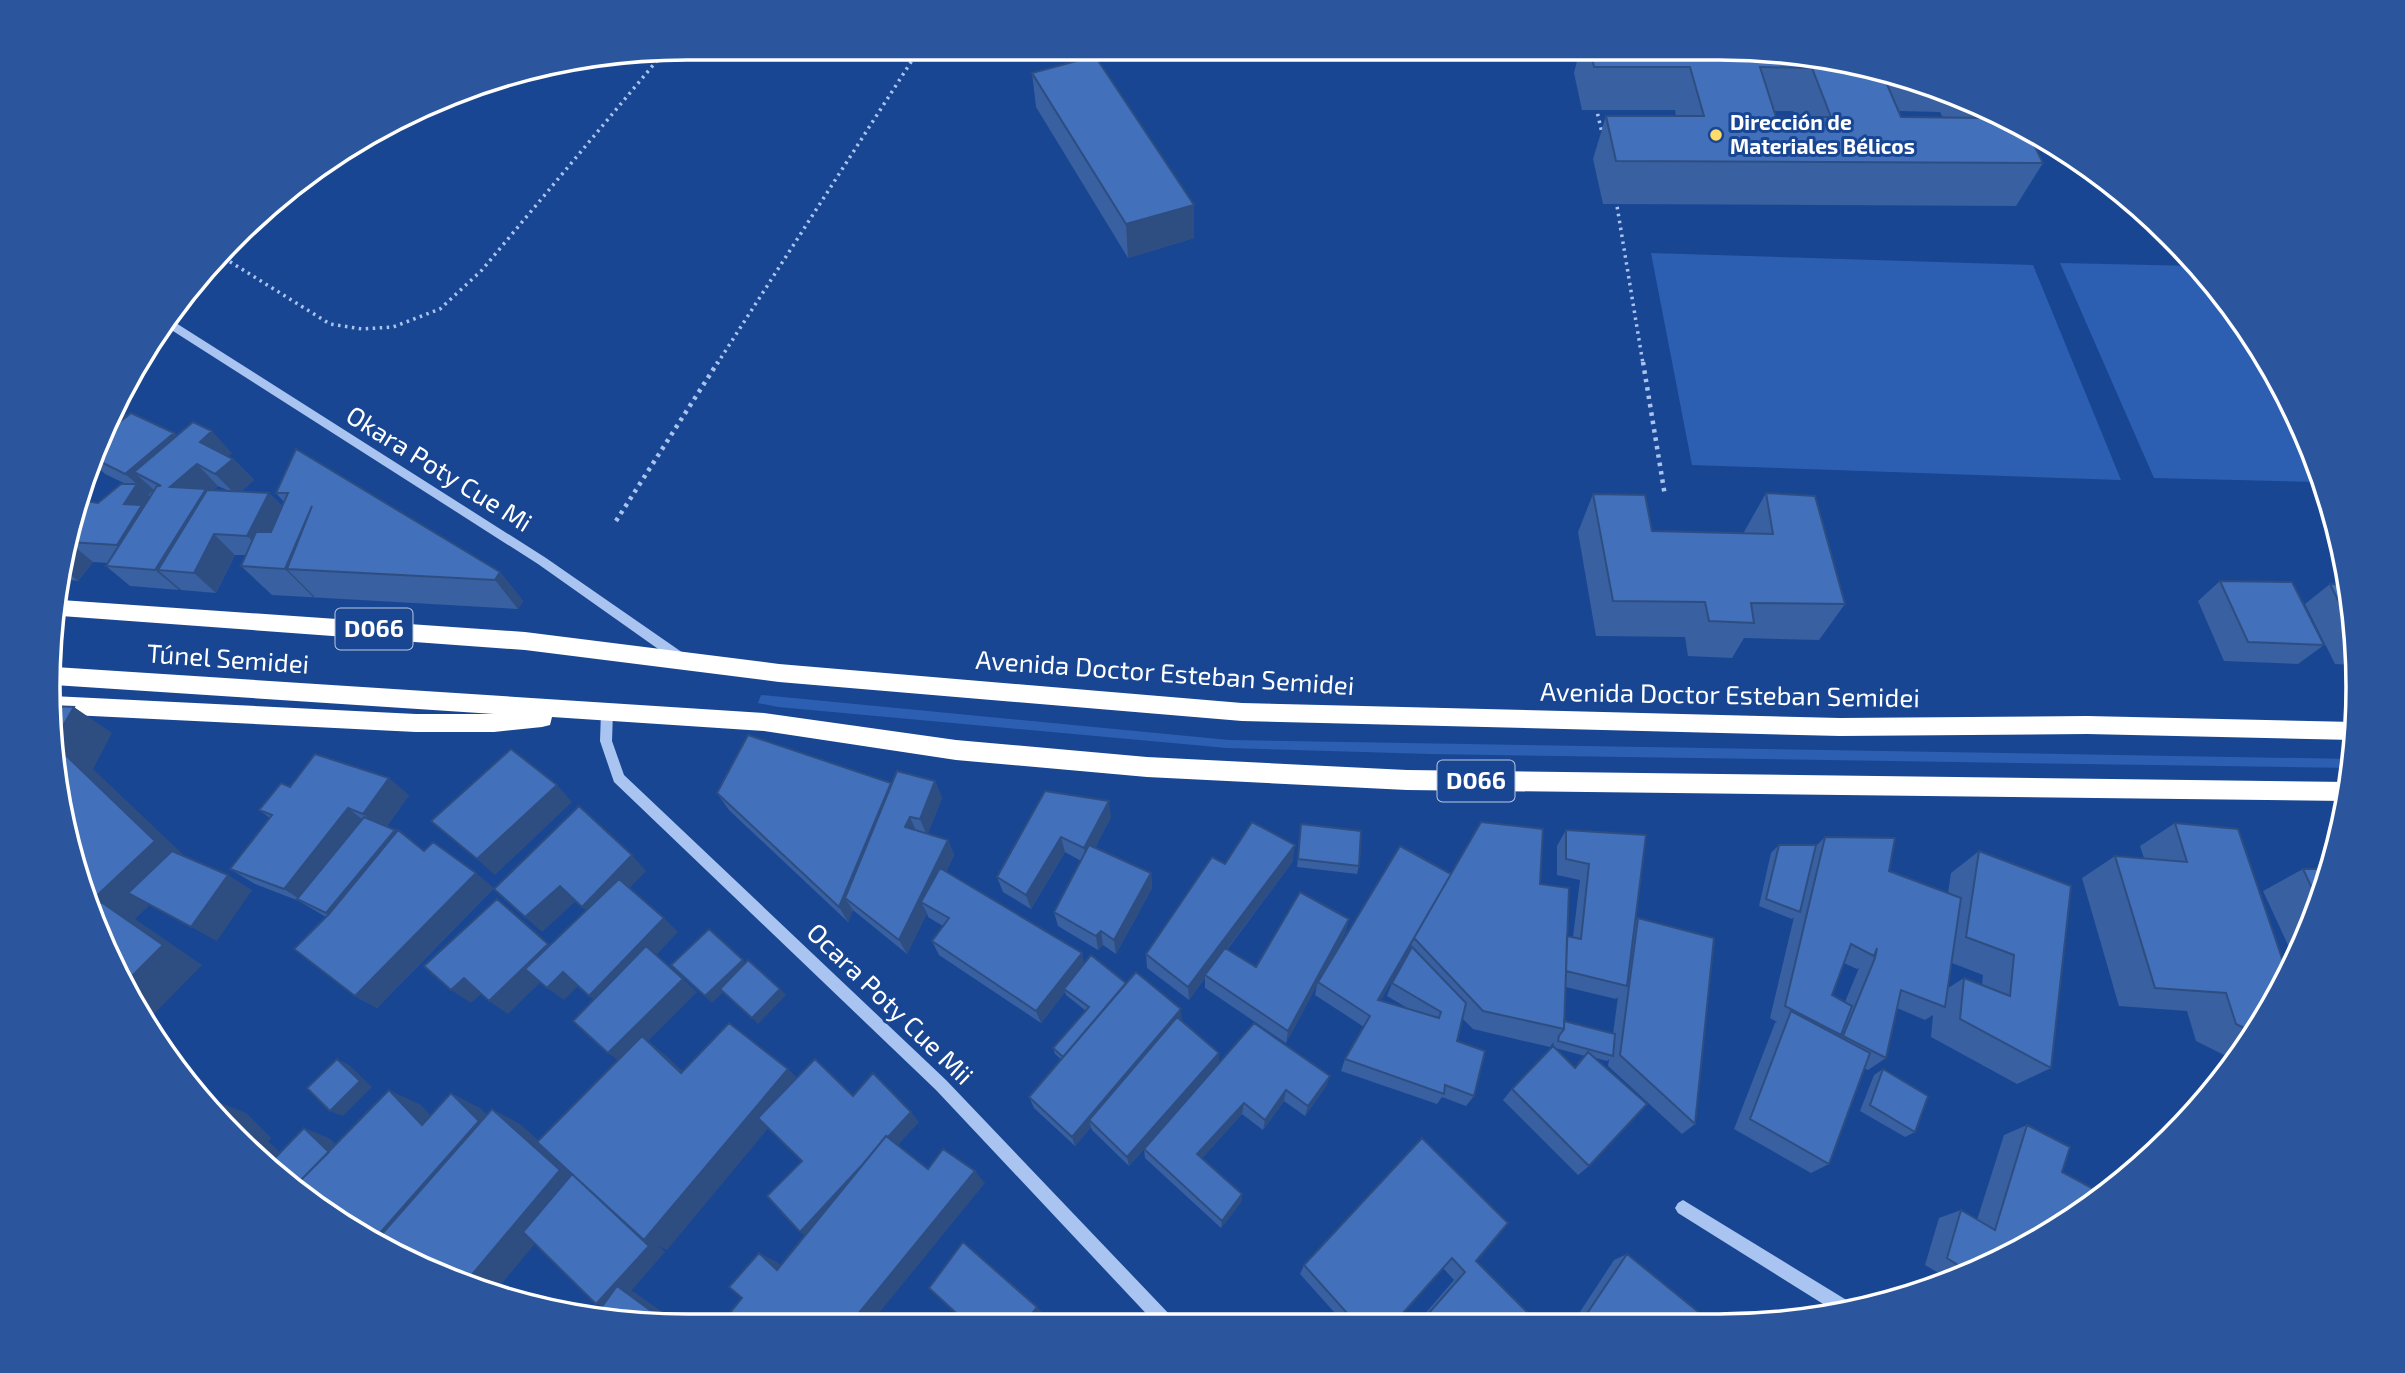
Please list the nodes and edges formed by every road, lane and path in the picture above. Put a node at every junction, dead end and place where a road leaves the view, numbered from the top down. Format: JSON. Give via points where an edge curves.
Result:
{"nodes":[{"id":1,"x":912,"y":60,"type":"edge"},
{"id":2,"x":657,"y":61,"type":"edge"},
{"id":3,"x":1596,"y":107,"type":"edge"},
{"id":4,"x":1602,"y":134,"type":"dead end"},
{"id":5,"x":1614,"y":188,"type":"edge"},
{"id":6,"x":227,"y":260,"type":"edge"},
{"id":7,"x":173,"y":327,"type":"edge"},
{"id":8,"x":1665,"y":496,"type":"dead end"},
{"id":9,"x":616,"y":521,"type":"dead end"},
{"id":10,"x":65,"y":608,"type":"edge"},
{"id":11,"x":685,"y":661,"type":"junction"},
{"id":12,"x":60,"y":676,"type":"edge"},
{"id":13,"x":60,"y":705,"type":"edge"},
{"id":14,"x":607,"y":712,"type":"junction"},
{"id":15,"x":2344,"y":731,"type":"edge"},
{"id":16,"x":2336,"y":791,"type":"edge"},
{"id":17,"x":1683,"y":1208,"type":"dead end"},
{"id":18,"x":1834,"y":1302,"type":"edge"},
{"id":19,"x":1157,"y":1314,"type":"edge"}],
"edges":[{"from":1,"to":9,"type":"path"},
{"from":2,"to":6,"type":"path","via":[[482,270],[440,309],[393,327],[330,324]]},
{"from":3,"to":4,"type":"path"},
{"from":5,"to":8,"type":"path"},
{"from":7,"to":11,"type":"street","name":"Okara Poty Cue Mi","via":[[542,561]]},
{"from":10,"to":11,"type":"highway","name":"Avenida Doctor Esteban Semidei","number":"D066","via":[[525,641]]},
{"from":11,"to":15,"type":"highway","name":"Avenida Doctor Esteban Semidei","number":"D066","via":[[1242,712],[1840,727],[2087,725]]},
{"from":12,"to":14,"type":"highway","name":"Túnel Semidei"},
{"from":13,"to":14,"type":"highway","number":"D066","via":[[416,723],[494,723]]},
{"from":14,"to":16,"type":"highway","number":"D066","via":[[764,722],[956,750],[1147,767],[1407,780]]},
{"from":14,"to":19,"type":"street","name":"Ocara Poty Cue Mii","via":[[606,741],[620,778],[941,1086]]},
{"from":17,"to":18,"type":"street"}]}
